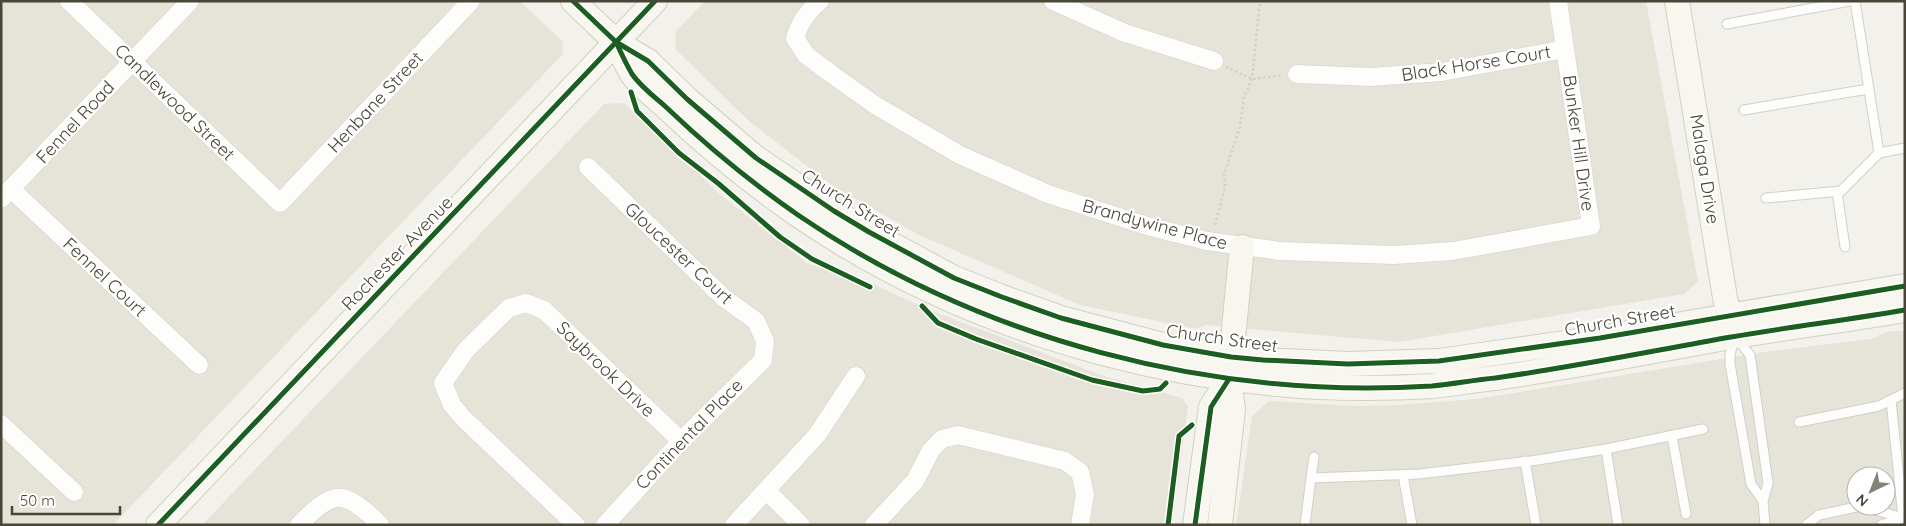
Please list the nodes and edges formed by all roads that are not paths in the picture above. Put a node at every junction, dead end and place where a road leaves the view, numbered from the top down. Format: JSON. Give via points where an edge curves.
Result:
{"nodes":[{"id":1,"x":69,"y":1,"type":"edge"},
{"id":2,"x":190,"y":1,"type":"edge"},
{"id":3,"x":471,"y":1,"type":"edge"},
{"id":4,"x":572,"y":1,"type":"edge"},
{"id":5,"x":655,"y":1,"type":"edge"},
{"id":6,"x":820,"y":1,"type":"edge"},
{"id":7,"x":1053,"y":1,"type":"edge"},
{"id":8,"x":1558,"y":1,"type":"edge"},
{"id":9,"x":1677,"y":1,"type":"edge"},
{"id":10,"x":1850,"y":1,"type":"edge"},
{"id":11,"x":1855,"y":1,"type":"edge"},
{"id":12,"x":1727,"y":24,"type":"dead end"},
{"id":13,"x":616,"y":42,"type":"junction"},
{"id":14,"x":1565,"y":49,"type":"junction"},
{"id":15,"x":132,"y":61,"type":"junction"},
{"id":16,"x":1214,"y":61,"type":"road end"},
{"id":17,"x":1297,"y":74,"type":"road end"},
{"id":18,"x":1868,"y":89,"type":"junction"},
{"id":19,"x":1744,"y":110,"type":"dead end"},
{"id":20,"x":1905,"y":148,"type":"edge"},
{"id":21,"x":1879,"y":153,"type":"junction"},
{"id":22,"x":588,"y":167,"type":"dead end"},
{"id":23,"x":1837,"y":192,"type":"junction"},
{"id":24,"x":6,"y":194,"type":"edge"},
{"id":25,"x":1766,"y":198,"type":"dead end"},
{"id":26,"x":280,"y":203,"type":"joint"},
{"id":27,"x":1591,"y":226,"type":"joint"},
{"id":28,"x":1242,"y":247,"type":"junction"},
{"id":29,"x":1845,"y":247,"type":"dead end"},
{"id":30,"x":1905,"y":286,"type":"edge"},
{"id":31,"x":1905,"y":310,"type":"edge"},
{"id":32,"x":1732,"y":327,"type":"junction"},
{"id":33,"x":765,"y":341,"type":"joint"},
{"id":34,"x":199,"y":365,"type":"dead end"},
{"id":35,"x":1230,"y":368,"type":"junction"},
{"id":36,"x":856,"y":376,"type":"dead end"},
{"id":37,"x":1905,"y":393,"type":"edge"},
{"id":38,"x":1891,"y":400,"type":"junction"},
{"id":39,"x":1799,"y":422,"type":"dead end"},
{"id":40,"x":1,"y":424,"type":"edge"},
{"id":41,"x":1703,"y":429,"type":"dead end"},
{"id":42,"x":1672,"y":436,"type":"junction"},
{"id":43,"x":681,"y":441,"type":"junction"},
{"id":44,"x":1606,"y":448,"type":"junction"},
{"id":45,"x":1314,"y":457,"type":"dead end"},
{"id":46,"x":1525,"y":462,"type":"junction"},
{"id":47,"x":1403,"y":475,"type":"junction"},
{"id":48,"x":1311,"y":478,"type":"junction"},
{"id":49,"x":766,"y":490,"type":"junction"},
{"id":50,"x":74,"y":492,"type":"dead end"},
{"id":51,"x":1763,"y":501,"type":"junction"},
{"id":52,"x":1846,"y":509,"type":"edge"},
{"id":53,"x":1686,"y":514,"type":"dead end"},
{"id":54,"x":1892,"y":516,"type":"edge"},
{"id":55,"x":1904,"y":520,"type":"edge"},
{"id":56,"x":158,"y":525,"type":"edge"},
{"id":57,"x":299,"y":525,"type":"edge"},
{"id":58,"x":380,"y":525,"type":"edge"},
{"id":59,"x":576,"y":525,"type":"edge"},
{"id":60,"x":604,"y":525,"type":"edge"},
{"id":61,"x":734,"y":525,"type":"edge"},
{"id":62,"x":801,"y":525,"type":"edge"},
{"id":63,"x":874,"y":525,"type":"edge"},
{"id":64,"x":1080,"y":525,"type":"edge"},
{"id":65,"x":1195,"y":525,"type":"edge"},
{"id":66,"x":1220,"y":525,"type":"edge"},
{"id":67,"x":1305,"y":525,"type":"edge"},
{"id":68,"x":1412,"y":525,"type":"edge"},
{"id":69,"x":1536,"y":525,"type":"edge"},
{"id":70,"x":1618,"y":525,"type":"edge"},
{"id":71,"x":1764,"y":525,"type":"edge"},
{"id":72,"x":1806,"y":525,"type":"edge"},
{"id":73,"x":1881,"y":525,"type":"edge"}],
"edges":[{"from":1,"to":15,"type":"street","name":"Candlewood Street"},
{"from":2,"to":15,"type":"street","name":"Fennel Road"},
{"from":3,"to":26,"type":"street","name":"Henbane Street"},
{"from":4,"to":13,"type":"main road","name":"Church Street"},
{"from":5,"to":13,"type":"main road","name":"Rochester Avenue"},
{"from":6,"to":28,"type":"street","name":"Brandywine Place","via":[[799,25],[795,38],[806,55],[875,105],[960,155],[1066,200],[1206,242]]},
{"from":7,"to":16,"type":"street","via":[[1124,33]]},
{"from":8,"to":14,"type":"street","name":"Bunker Hill Drive"},
{"from":9,"to":32,"type":"main road","name":"Malaga Drive"},
{"from":10,"to":12,"type":"lane"},
{"from":11,"to":18,"type":"lane"},
{"from":13,"to":35,"type":"main road","name":"Church Street","via":[[634,77],[681,121],[777,200],[861,256],[997,319],[1100,352],[1159,366]]},
{"from":13,"to":56,"type":"main road","name":"Rochester Avenue"},
{"from":14,"to":17,"type":"street","name":"Black Horse Court","via":[[1442,72],[1370,77]]},
{"from":14,"to":27,"type":"street","name":"Bunker Hill Drive"},
{"from":15,"to":24,"type":"street","name":"Fennel Road"},
{"from":15,"to":26,"type":"street","name":"Candlewood Street"},
{"from":18,"to":19,"type":"lane"},
{"from":18,"to":21,"type":"lane"},
{"from":20,"to":21,"type":"lane"},
{"from":21,"to":23,"type":"lane"},
{"from":22,"to":33,"type":"street","name":"Gloucester Court","via":[[724,298],[756,321]]},
{"from":23,"to":25,"type":"lane"},
{"from":23,"to":29,"type":"lane"},
{"from":24,"to":34,"type":"street","name":"Fennel Court"},
{"from":27,"to":28,"type":"street","name":"Brandywine Place","via":[[1453,251],[1394,255]]},
{"from":28,"to":35,"type":"main road"},
{"from":30,"to":32,"type":"main road","name":"Church Street","via":[[1764,308]]},
{"from":31,"to":32,"type":"main road","name":"Church Street"},
{"from":32,"to":35,"type":"main road","name":"Church Street","via":[[1602,362],[1435,386],[1316,387]]},
{"from":32,"to":51,"type":"lane","via":[[1730,364],[1751,484]]},
{"from":32,"to":51,"type":"lane","via":[[1750,355],[1768,483]]},
{"from":33,"to":43,"type":"street","name":"Continental Place","via":[[763,360]]},
{"from":35,"to":65,"type":"main road","via":[[1211,407]]},
{"from":35,"to":66,"type":"main road","via":[[1233,403]]},
{"from":36,"to":49,"type":"street","via":[[817,435]]},
{"from":37,"to":38,"type":"lane"},
{"from":38,"to":39,"type":"lane","via":[[1879,406]]},
{"from":38,"to":55,"type":"lane"},
{"from":40,"to":50,"type":"street"},
{"from":41,"to":42,"type":"lane"},
{"from":42,"to":44,"type":"lane"},
{"from":42,"to":53,"type":"lane"},
{"from":43,"to":59,"type":"street","name":"Saybrook Drive","via":[[544,310],[526,303],[509,308],[466,350],[443,383],[452,405],[464,418]]},
{"from":43,"to":60,"type":"street","name":"Continental Place"},
{"from":44,"to":46,"type":"lane"},
{"from":44,"to":70,"type":"lane"},
{"from":45,"to":48,"type":"lane"},
{"from":46,"to":47,"type":"lane"},
{"from":46,"to":69,"type":"lane"},
{"from":47,"to":48,"type":"lane"},
{"from":47,"to":68,"type":"lane"},
{"from":48,"to":67,"type":"lane"},
{"from":49,"to":61,"type":"street"},
{"from":49,"to":62,"type":"street"},
{"from":51,"to":71,"type":"lane"},
{"from":52,"to":72,"type":"lane","via":[[1819,515]]},
{"from":54,"to":55,"type":"lane"},
{"from":55,"to":73,"type":"lane"},
{"from":57,"to":58,"type":"street","via":[[326,502],[342,498],[364,509]]},
{"from":63,"to":64,"type":"street","via":[[915,481],[931,450],[942,439],[958,435],[1066,461],[1080,472],[1085,494]]}]}
